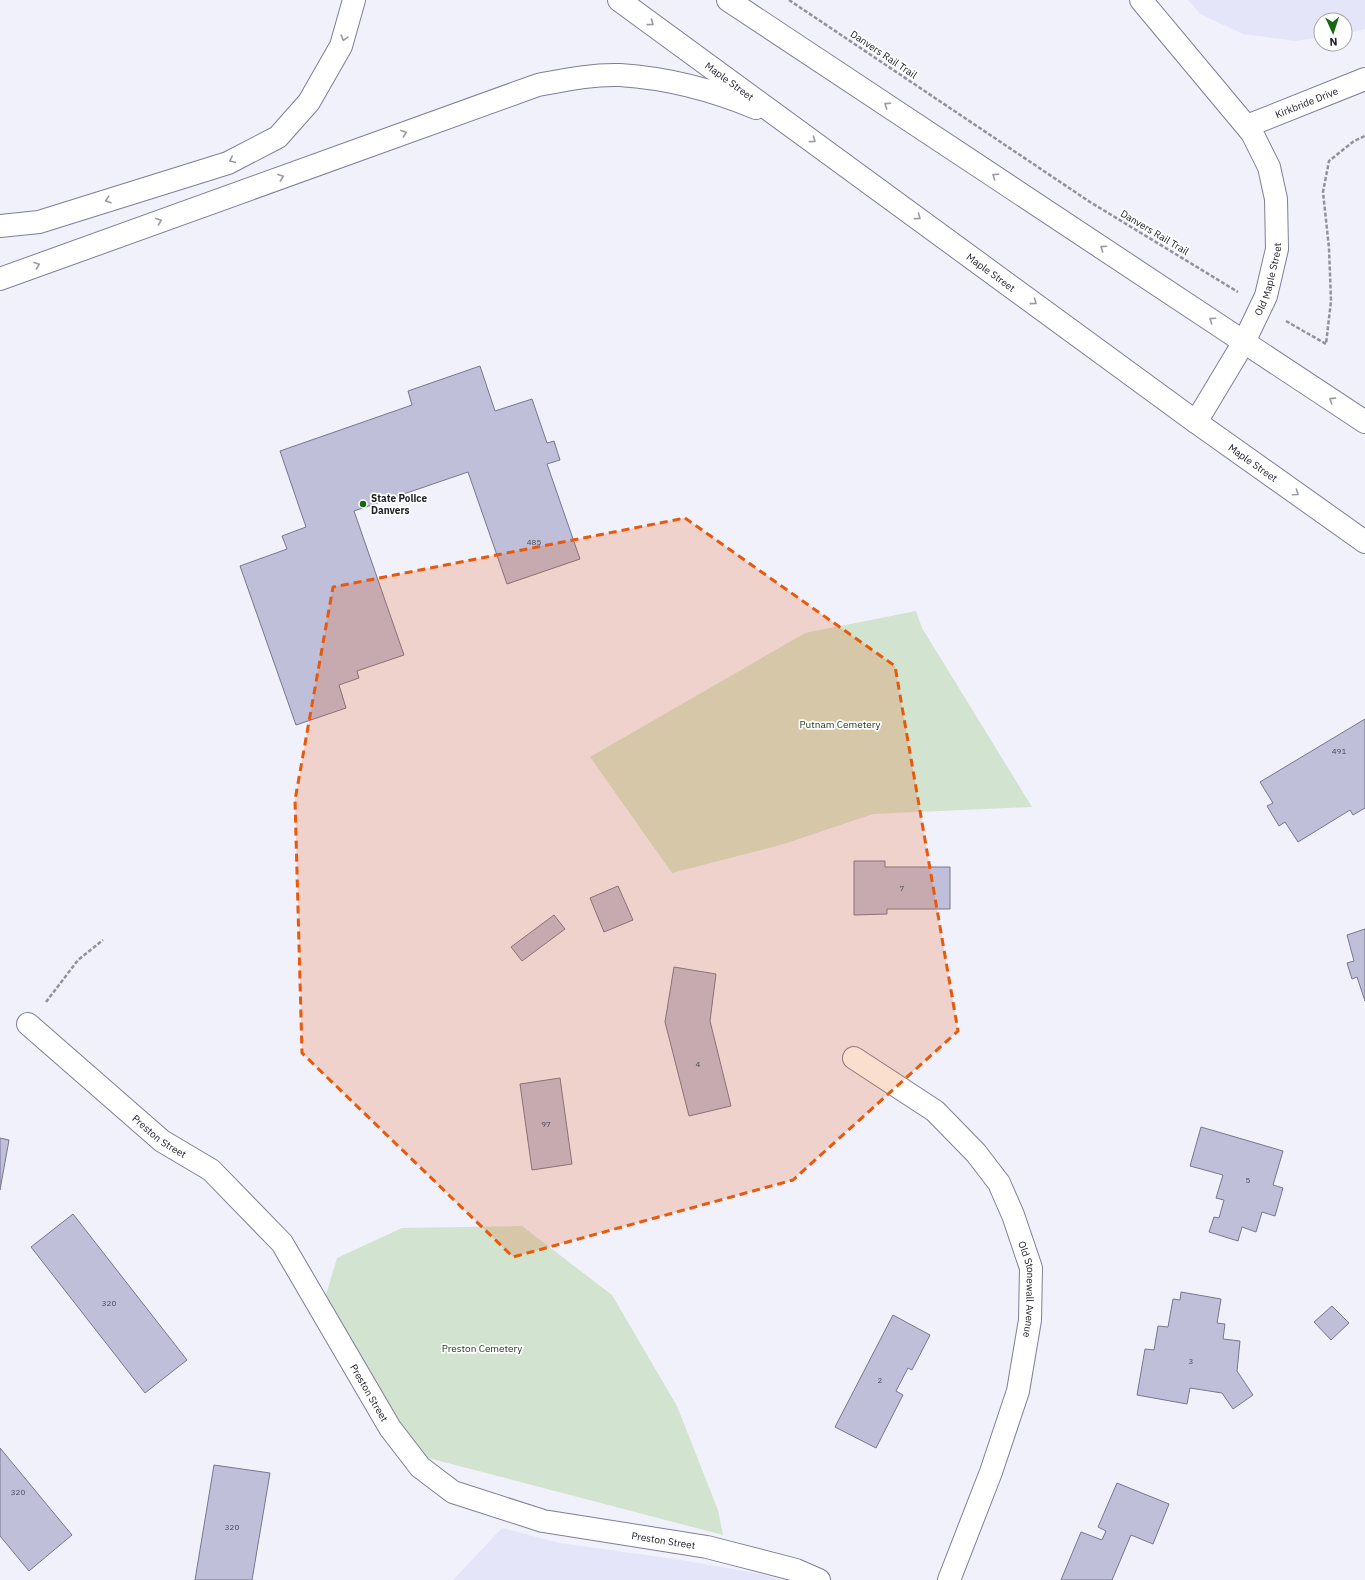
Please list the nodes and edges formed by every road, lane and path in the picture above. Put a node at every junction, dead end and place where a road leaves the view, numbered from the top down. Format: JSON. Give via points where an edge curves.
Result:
{"nodes":[{"id":1,"x":354,"y":0,"type":"edge"},
{"id":2,"x":620,"y":0,"type":"edge"},
{"id":3,"x":728,"y":0,"type":"edge"},
{"id":4,"x":789,"y":0,"type":"edge"},
{"id":5,"x":1141,"y":0,"type":"edge"},
{"id":6,"x":1365,"y":79,"type":"edge"},
{"id":7,"x":790,"y":123,"type":"junction"},
{"id":8,"x":1247,"y":126,"type":"junction"},
{"id":9,"x":1365,"y":136,"type":"edge"},
{"id":10,"x":0,"y":226,"type":"edge"},
{"id":11,"x":0,"y":278,"type":"edge"},
{"id":12,"x":1261,"y":306,"type":"junction"},
{"id":13,"x":1244,"y":342,"type":"junction"},
{"id":14,"x":1196,"y":422,"type":"junction"},
{"id":15,"x":1365,"y":422,"type":"edge"},
{"id":16,"x":1365,"y":542,"type":"edge"},
{"id":17,"x":103,"y":940,"type":"dead end"},
{"id":18,"x":28,"y":1024,"type":"joint"},
{"id":19,"x":854,"y":1058,"type":"dead end"},
{"id":20,"x":819,"y":1580,"type":"edge"},
{"id":21,"x":949,"y":1580,"type":"edge"}],
"edges":[{"from":1,"to":10,"type":"main road","one_way":true,"via":[[342,46],[309,102],[278,137],[228,163],[39,222]]},
{"from":2,"to":7,"type":"main road","name":"Maple Street","one_way":true},
{"from":13,"to":3,"type":"main road","one_way":true},
{"from":4,"to":12,"type":"path","name":"Danvers Rail Trail","via":[[1090,202]]},
{"from":5,"to":8,"type":"main road"},
{"from":6,"to":8,"type":"main road","name":"Kirkbride Drive"},
{"from":11,"to":7,"type":"main road","one_way":true,"via":[[538,85],[580,77],[619,75],[660,80],[702,89]]},
{"from":7,"to":14,"type":"main road","name":"Maple Street","one_way":true},
{"from":8,"to":12,"type":"main road","name":"Old Maple Street","via":[[1269,167],[1277,206],[1277,249],[1270,284]]},
{"from":9,"to":12,"type":"path","name":"Danvers Rail Trail","via":[[1354,141],[1329,161],[1323,192],[1331,301],[1326,344]]},
{"from":12,"to":13,"type":"main road","name":"Old Maple Street"},
{"from":13,"to":14,"type":"main road","name":"Old Maple Street"},
{"from":15,"to":13,"type":"main road","one_way":true},
{"from":14,"to":16,"type":"main road","name":"Maple Street","one_way":true},
{"from":17,"to":18,"type":"path","via":[[78,960]]},
{"from":18,"to":20,"type":"main road","name":"Preston Street","via":[[162,1141],[211,1170],[282,1243],[390,1428],[420,1467],[453,1492],[542,1521],[706,1547],[796,1570]]},
{"from":19,"to":21,"type":"main road","name":"Old Stonewall Avenue","via":[[935,1111],[976,1153],[999,1183],[1031,1268],[1030,1320],[1018,1391],[991,1472]]}]}
